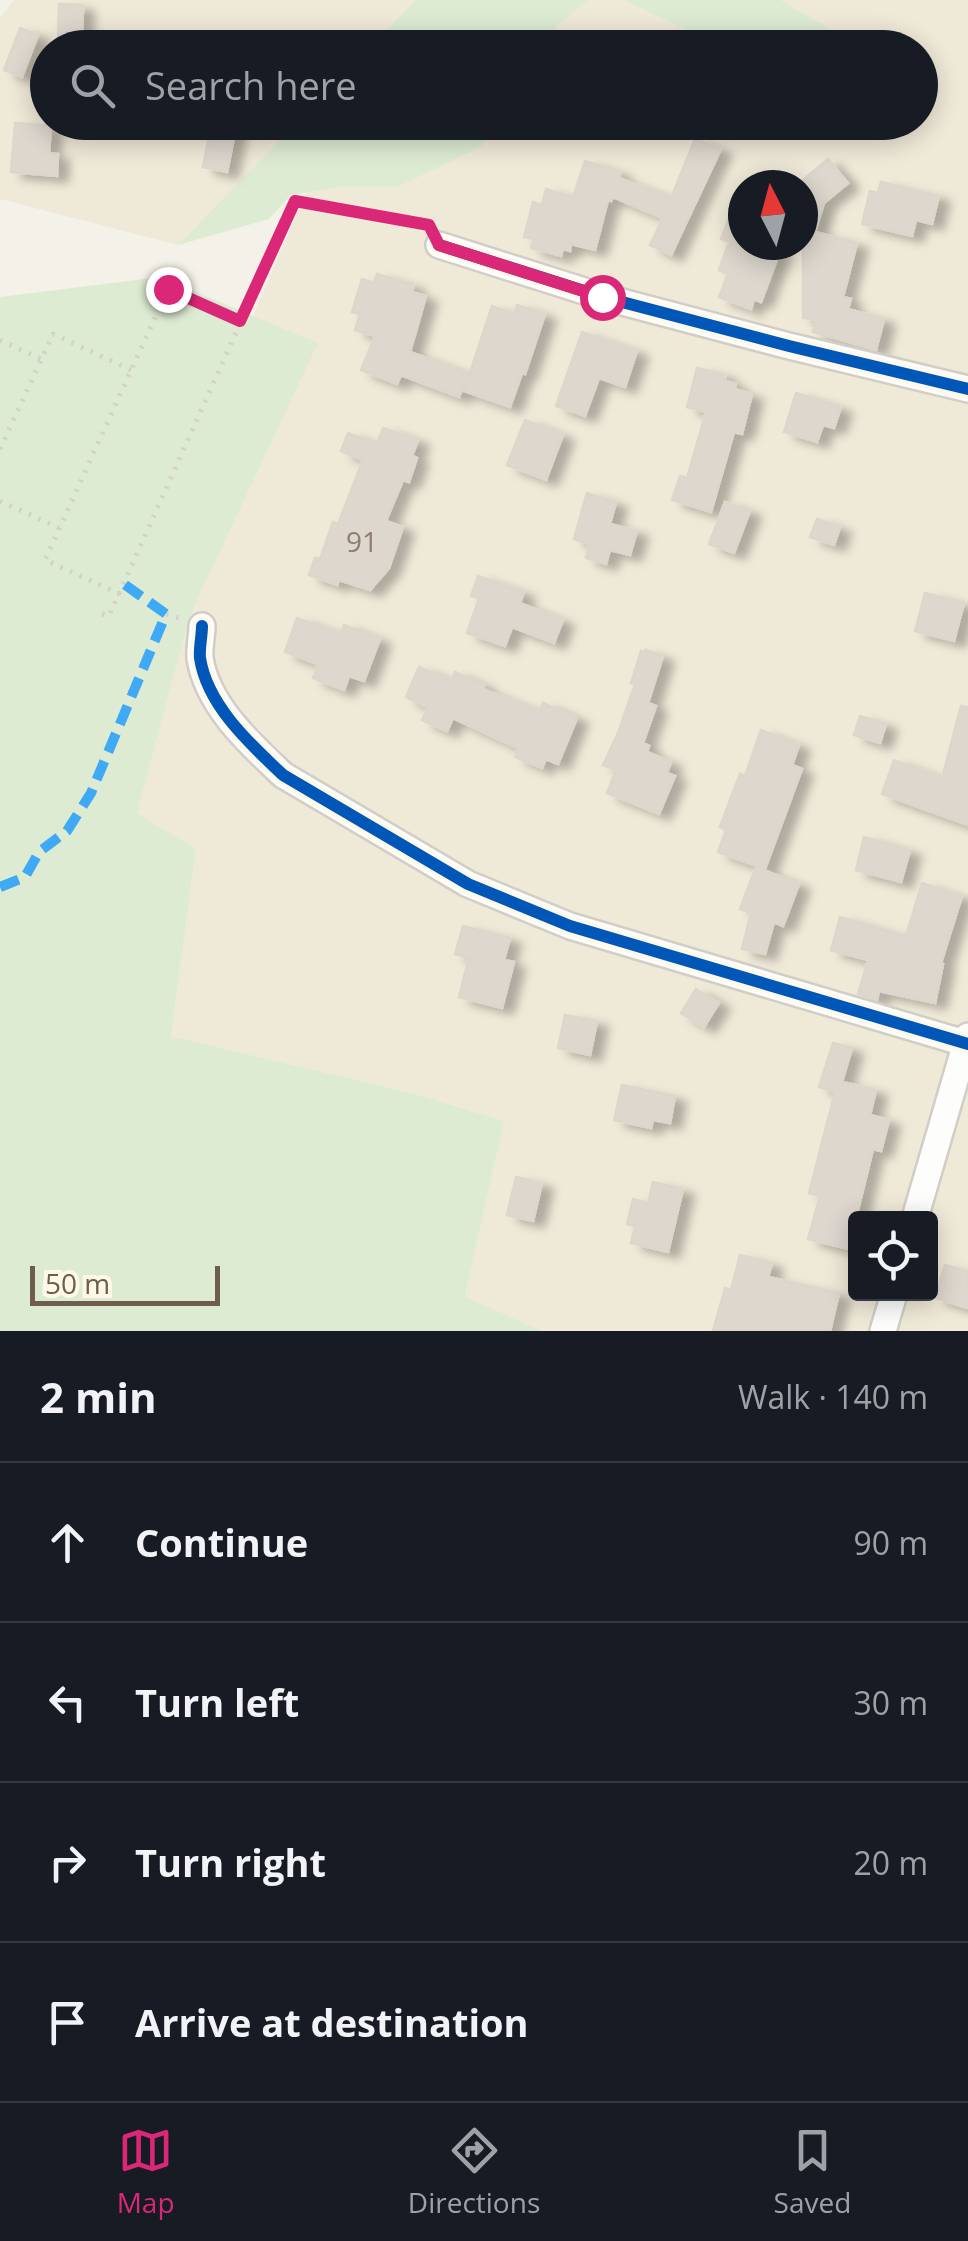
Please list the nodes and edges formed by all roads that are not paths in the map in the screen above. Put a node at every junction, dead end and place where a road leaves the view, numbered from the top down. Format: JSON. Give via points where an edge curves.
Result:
{"nodes":[{"id":1,"x":439,"y":245,"type":"road end"},
{"id":2,"x":968,"y":389,"type":"edge"},
{"id":3,"x":202,"y":626,"type":"dead end"},
{"id":4,"x":967,"y":1041,"type":"edge"},
{"id":5,"x":917,"y":1211,"type":"edge"},
{"id":6,"x":892,"y":1301,"type":"edge"},
{"id":7,"x":883,"y":1331,"type":"edge"}],
"edges":[{"from":1,"to":2,"type":"street","via":[[636,306]]},
{"from":3,"to":4,"type":"street","via":[[200,656],[208,685],[257,750],[283,775],[468,884],[570,926]]},
{"from":4,"to":5,"type":"street"},
{"from":6,"to":7,"type":"street"}]}
